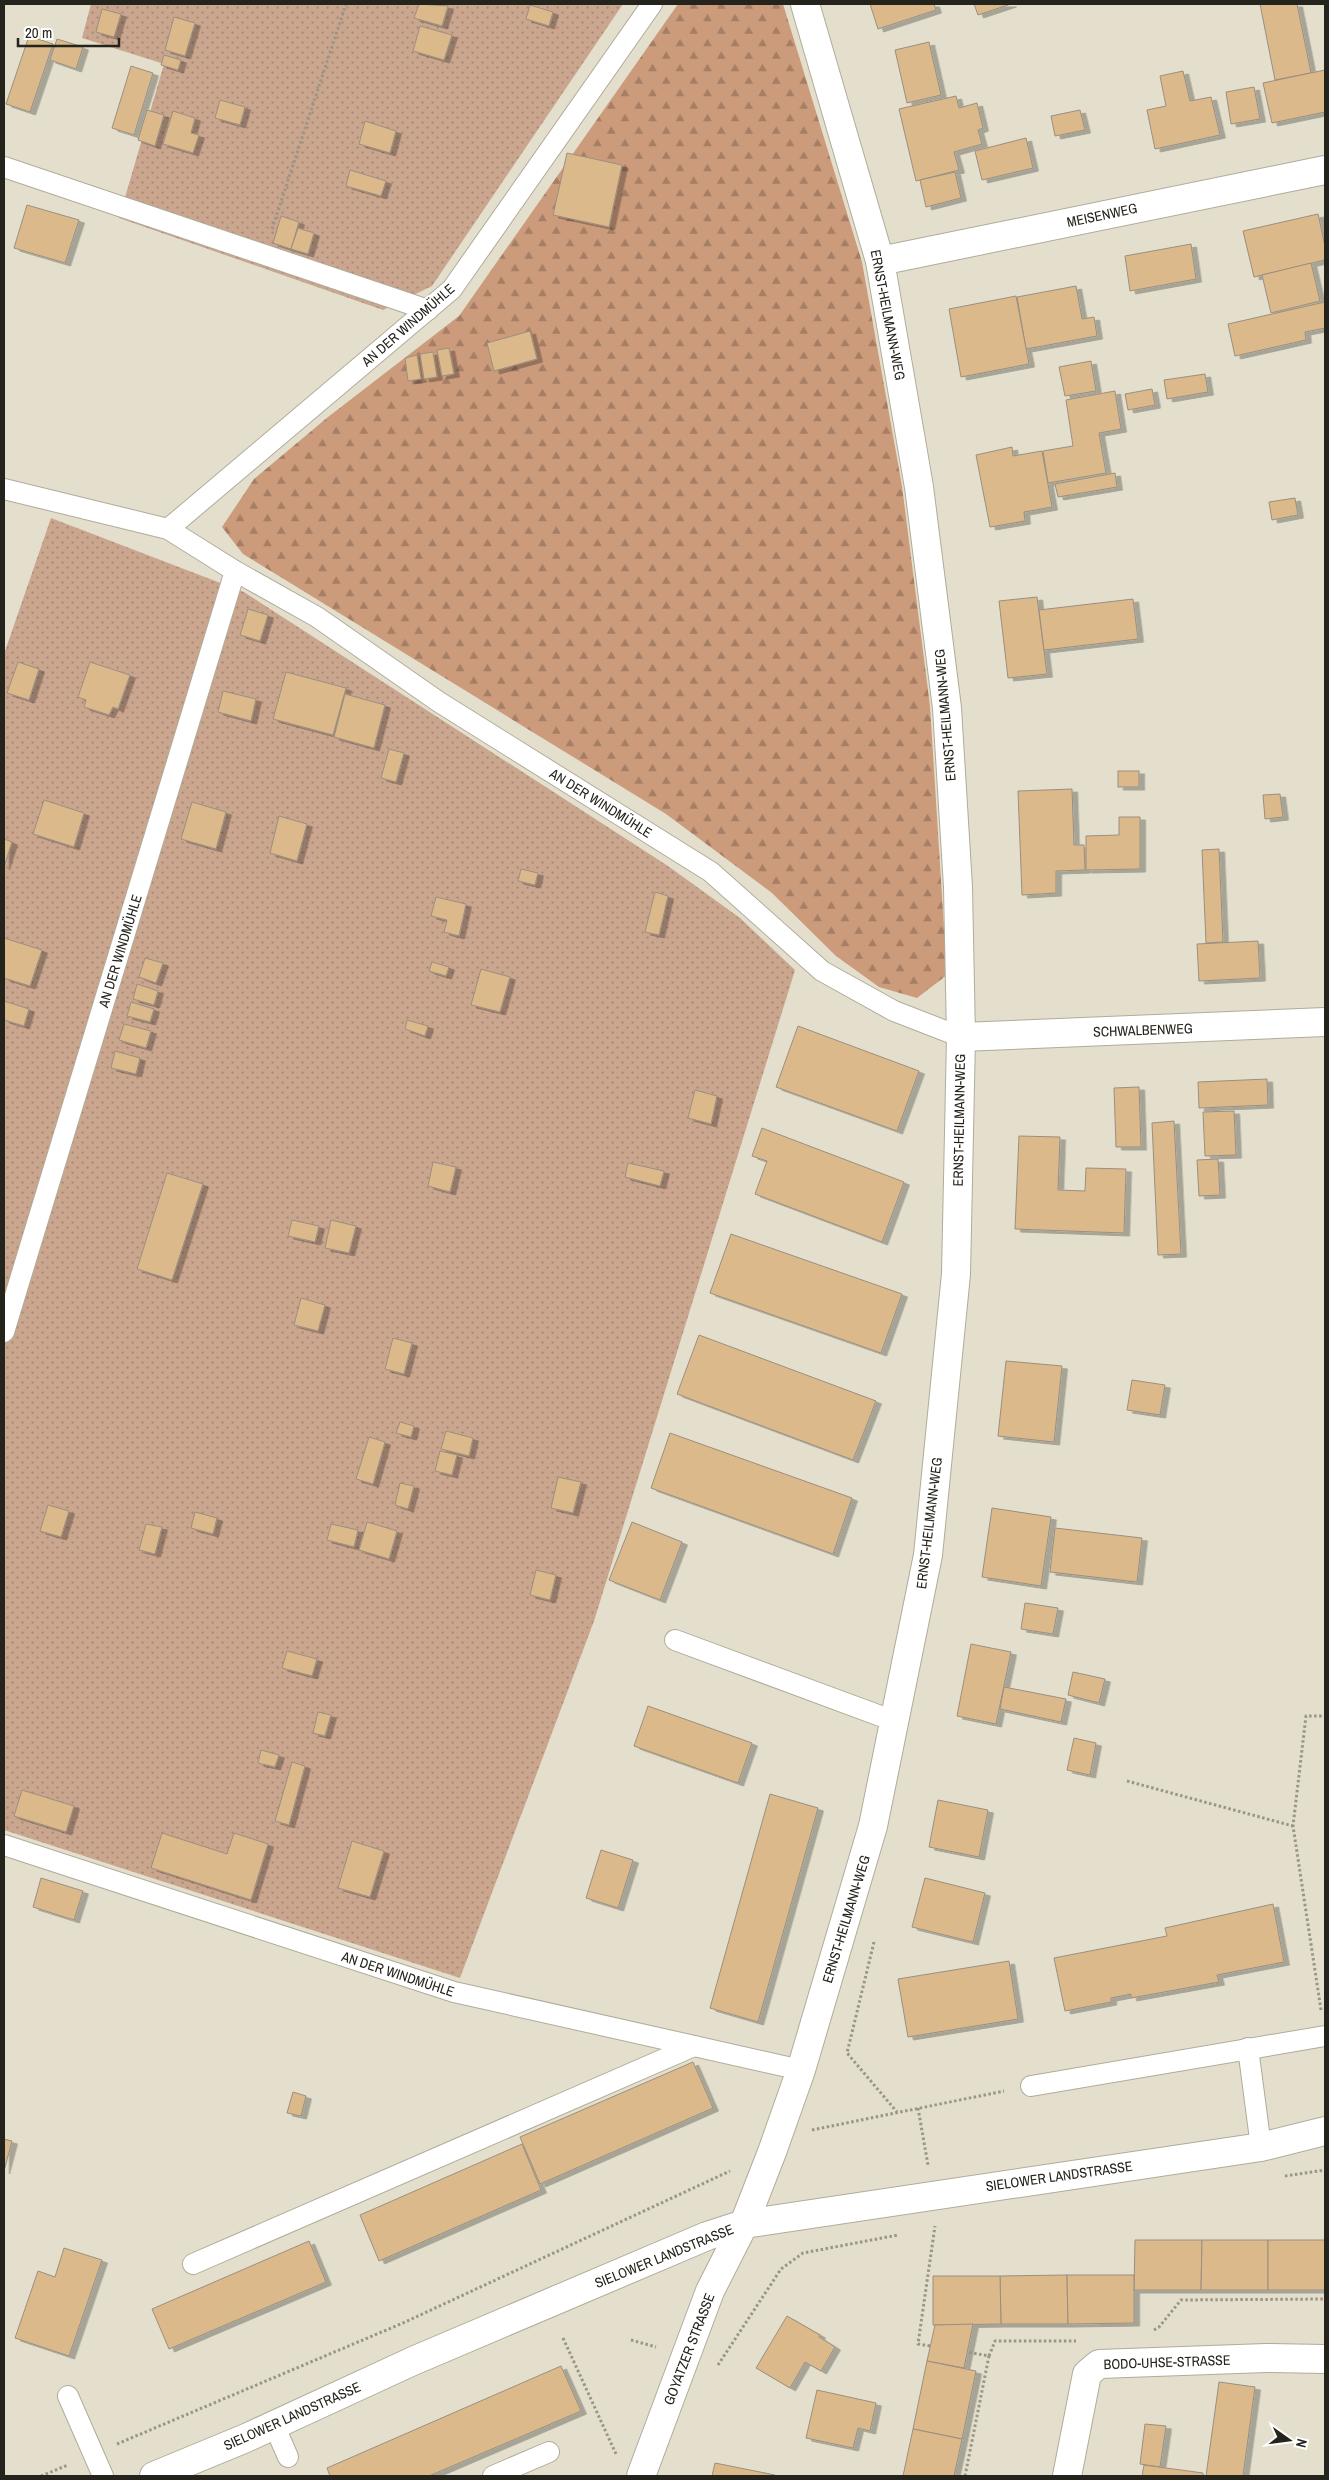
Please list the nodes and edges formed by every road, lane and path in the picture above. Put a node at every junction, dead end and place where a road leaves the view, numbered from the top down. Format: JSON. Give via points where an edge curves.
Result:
{"nodes":[{"id":1,"x":346,"y":4,"type":"edge"},
{"id":2,"x":652,"y":4,"type":"edge"},
{"id":3,"x":804,"y":4,"type":"edge"},
{"id":4,"x":4,"y":167,"type":"edge"},
{"id":5,"x":1325,"y":170,"type":"edge"},
{"id":6,"x":264,"y":256,"type":"junction"},
{"id":7,"x":880,"y":261,"type":"junction"},
{"id":8,"x":428,"y":310,"type":"junction"},
{"id":9,"x":4,"y":489,"type":"edge"},
{"id":10,"x":168,"y":529,"type":"junction"},
{"id":11,"x":235,"y":571,"type":"junction"},
{"id":12,"x":1325,"y":1022,"type":"edge"},
{"id":13,"x":961,"y":1037,"type":"junction"},
{"id":14,"x":4,"y":1332,"type":"edge"},
{"id":15,"x":675,"y":1640,"type":"dead end"},
{"id":16,"x":1325,"y":1716,"type":"edge"},
{"id":17,"x":894,"y":1721,"type":"junction"},
{"id":18,"x":1127,"y":1781,"type":"dead end"},
{"id":19,"x":1293,"y":1826,"type":"junction"},
{"id":20,"x":4,"y":1845,"type":"edge"},
{"id":21,"x":1325,"y":2036,"type":"edge"},
{"id":22,"x":694,"y":2046,"type":"junction"},
{"id":23,"x":1248,"y":2048,"type":"junction"},
{"id":24,"x":800,"y":2070,"type":"junction"},
{"id":25,"x":1031,"y":2086,"type":"joint"},
{"id":26,"x":918,"y":2108,"type":"junction"},
{"id":27,"x":1325,"y":2131,"type":"edge"},
{"id":28,"x":1261,"y":2146,"type":"junction"},
{"id":29,"x":772,"y":2152,"type":"junction"},
{"id":30,"x":934,"y":2195,"type":"junction"},
{"id":31,"x":744,"y":2224,"type":"junction"},
{"id":32,"x":935,"y":2228,"type":"junction"},
{"id":33,"x":926,"y":2230,"type":"dead end"},
{"id":34,"x":907,"y":2234,"type":"dead end"},
{"id":35,"x":192,"y":2264,"type":"dead end"},
{"id":36,"x":1325,"y":2299,"type":"edge"},
{"id":37,"x":1151,"y":2332,"type":"dead end"},
{"id":38,"x":563,"y":2338,"type":"dead end"},
{"id":39,"x":631,"y":2340,"type":"dead end"},
{"id":40,"x":1085,"y":2341,"type":"dead end"},
{"id":41,"x":930,"y":2346,"type":"dead end"},
{"id":42,"x":662,"y":2349,"type":"dead end"},
{"id":43,"x":967,"y":2352,"type":"dead end"},
{"id":44,"x":989,"y":2356,"type":"junction"},
{"id":45,"x":1325,"y":2360,"type":"edge"},
{"id":46,"x":717,"y":2366,"type":"dead end"},
{"id":47,"x":68,"y":2396,"type":"dead end"},
{"id":48,"x":274,"y":2426,"type":"junction"},
{"id":49,"x":550,"y":2452,"type":"dead end"},
{"id":50,"x":93,"y":2454,"type":"junction"},
{"id":51,"x":288,"y":2457,"type":"dead end"},
{"id":52,"x":619,"y":2459,"type":"dead end"},
{"id":53,"x":41,"y":2476,"type":"edge"},
{"id":54,"x":103,"y":2476,"type":"edge"},
{"id":55,"x":154,"y":2476,"type":"edge"},
{"id":56,"x":493,"y":2476,"type":"edge"},
{"id":57,"x":641,"y":2476,"type":"edge"},
{"id":58,"x":965,"y":2476,"type":"edge"},
{"id":59,"x":1067,"y":2476,"type":"edge"}],
"edges":[{"from":1,"to":6,"type":"path"},
{"from":2,"to":8,"type":"lane","name":"AN DER WINDMÜHLE","via":[[452,289]]},
{"from":3,"to":7,"type":"street","name":"ERNST-HEILMANN-WEG"},
{"from":4,"to":6,"type":"lane"},
{"from":5,"to":7,"type":"street","name":"MEISENWEG"},
{"from":6,"to":8,"type":"lane"},
{"from":7,"to":13,"type":"street","name":"ERNST-HEILMANN-WEG","via":[[919,487],[947,708],[958,887]]},
{"from":8,"to":10,"type":"lane","name":"AN DER WINDMÜHLE"},
{"from":9,"to":10,"type":"lane","name":"AN DER WINDMÜHLE"},
{"from":10,"to":11,"type":"lane","name":"AN DER WINDMÜHLE"},
{"from":11,"to":13,"type":"lane","name":"AN DER WINDMÜHLE","via":[[317,618],[439,702],[711,872],[822,971],[894,1011]]},
{"from":11,"to":14,"type":"lane","name":"AN DER WINDMÜHLE"},
{"from":12,"to":13,"type":"street","name":"SCHWALBENWEG"},
{"from":13,"to":17,"type":"street","name":"ERNST-HEILMANN-WEG","via":[[956,1274],[928,1555]]},
{"from":15,"to":17,"type":"lane"},
{"from":16,"to":19,"type":"path","via":[[1306,1716]]},
{"from":17,"to":24,"type":"street","name":"ERNST-HEILMANN-WEG","via":[[873,1826]]},
{"from":18,"to":19,"type":"path"},
{"from":19,"to":21,"type":"path"},
{"from":20,"to":22,"type":"lane","name":"AN DER WINDMÜHLE","via":[[454,1992]]},
{"from":21,"to":23,"type":"lane"},
{"from":22,"to":24,"type":"lane","name":"AN DER WINDMÜHLE"},
{"from":22,"to":35,"type":"lane"},
{"from":23,"to":25,"type":"lane"},
{"from":23,"to":28,"type":"lane"},
{"from":24,"to":29,"type":"street","name":"ERNST-HEILMANN-WEG"},
{"from":25,"to":26,"type":"path"},
{"from":26,"to":29,"type":"path","via":[[810,2131]]},
{"from":26,"to":30,"type":"path"},
{"from":27,"to":28,"type":"street","name":"SIELOWER LANDSTRASSE"},
{"from":28,"to":30,"type":"street","name":"SIELOWER LANDSTRASSE"},
{"from":29,"to":31,"type":"street","name":"ERNST-HEILMANN-WEG"},
{"from":29,"to":50,"type":"path","via":[[403,2323]]},
{"from":30,"to":31,"type":"street","name":"SIELOWER LANDSTRASSE"},
{"from":30,"to":32,"type":"path"},
{"from":31,"to":48,"type":"street","name":"SIELOWER LANDSTRASSE","via":[[706,2236],[422,2357]]},
{"from":31,"to":57,"type":"street","name":"GOYATZER STRASSE","via":[[710,2291]]},
{"from":32,"to":33,"type":"path"},
{"from":32,"to":41,"type":"path","via":[[918,2344]]},
{"from":34,"to":46,"type":"path","via":[[803,2253],[781,2269]]},
{"from":36,"to":37,"type":"path","via":[[1181,2300]]},
{"from":38,"to":52,"type":"path"},
{"from":39,"to":42,"type":"path"},
{"from":40,"to":44,"type":"path","via":[[995,2341]]},
{"from":43,"to":44,"type":"path"},
{"from":44,"to":58,"type":"path"},
{"from":45,"to":59,"type":"street","name":"BODO-UHSE-STRASSE","via":[[1266,2358],[1099,2364],[1087,2374]]},
{"from":47,"to":50,"type":"lane"},
{"from":48,"to":51,"type":"lane"},
{"from":48,"to":55,"type":"street","name":"SIELOWER LANDSTRASSE"},
{"from":49,"to":56,"type":"lane"},
{"from":50,"to":53,"type":"path"},
{"from":50,"to":54,"type":"lane"}]}
